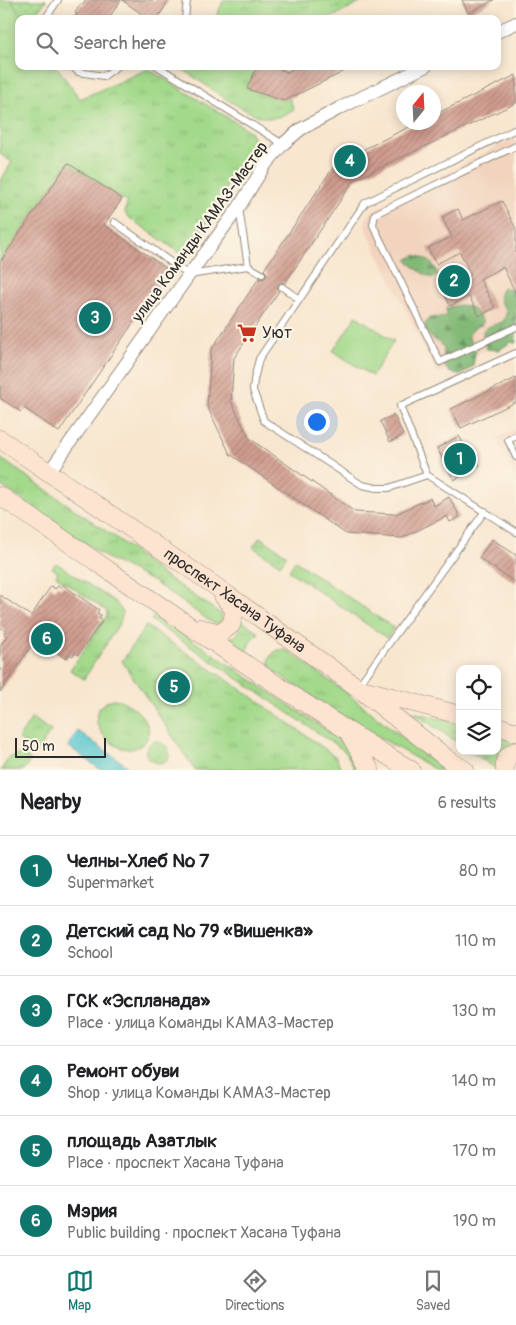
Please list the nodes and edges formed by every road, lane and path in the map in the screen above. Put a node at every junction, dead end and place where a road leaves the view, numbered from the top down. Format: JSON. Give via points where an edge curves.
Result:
{"nodes":[{"id":1,"x":58,"y":0,"type":"edge"},
{"id":2,"x":186,"y":0,"type":"edge"},
{"id":3,"x":47,"y":15,"type":"edge"},
{"id":4,"x":184,"y":15,"type":"edge"},
{"id":5,"x":516,"y":23,"type":"edge"},
{"id":6,"x":501,"y":30,"type":"edge"},
{"id":7,"x":76,"y":70,"type":"edge"},
{"id":8,"x":112,"y":70,"type":"edge"},
{"id":9,"x":163,"y":70,"type":"edge"},
{"id":10,"x":418,"y":70,"type":"edge"},
{"id":11,"x":516,"y":129,"type":"edge"},
{"id":12,"x":283,"y":144,"type":"junction"},
{"id":13,"x":516,"y":146,"type":"edge"},
{"id":14,"x":239,"y":207,"type":"junction"},
{"id":15,"x":114,"y":222,"type":"dead end"},
{"id":16,"x":248,"y":266,"type":"junction"},
{"id":17,"x":262,"y":274,"type":"dead end"},
{"id":18,"x":189,"y":275,"type":"junction"},
{"id":19,"x":282,"y":288,"type":"dead end"},
{"id":20,"x":299,"y":299,"type":"junction"},
{"id":21,"x":516,"y":327,"type":"edge"},
{"id":22,"x":516,"y":353,"type":"edge"},
{"id":23,"x":516,"y":436,"type":"edge"},
{"id":24,"x":0,"y":439,"type":"edge"},
{"id":25,"x":516,"y":457,"type":"edge"},
{"id":26,"x":49,"y":472,"type":"junction"},
{"id":27,"x":427,"y":475,"type":"junction"},
{"id":28,"x":10,"y":505,"type":"edge"},
{"id":29,"x":485,"y":511,"type":"junction"},
{"id":30,"x":516,"y":532,"type":"edge"},
{"id":31,"x":215,"y":586,"type":"junction"},
{"id":32,"x":190,"y":626,"type":"junction"},
{"id":33,"x":358,"y":688,"type":"junction"},
{"id":34,"x":456,"y":714,"type":"edge"},
{"id":35,"x":501,"y":727,"type":"edge"},
{"id":36,"x":516,"y":732,"type":"edge"},
{"id":37,"x":349,"y":733,"type":"junction"},
{"id":38,"x":516,"y":751,"type":"edge"},
{"id":39,"x":370,"y":770,"type":"edge"},
{"id":40,"x":411,"y":770,"type":"edge"},
{"id":41,"x":464,"y":770,"type":"edge"},
{"id":42,"x":505,"y":770,"type":"edge"}],
"edges":[{"from":1,"to":3,"type":"lane"},
{"from":2,"to":4,"type":"lane"},
{"from":5,"to":6,"type":"street"},
{"from":7,"to":8,"type":"lane","via":[[104,76]]},
{"from":9,"to":12,"type":"lane"},
{"from":10,"to":12,"type":"street","name":"улица Команды КАМАЗ-Мастер","via":[[301,129]]},
{"from":11,"to":20,"type":"lane","via":[[365,203]]},
{"from":12,"to":14,"type":"street","name":"улица Команды КАМАЗ-Мастер","via":[[265,165]]},
{"from":13,"to":21,"type":"lane","via":[[376,214],[373,224],[440,362]]},
{"from":14,"to":16,"type":"lane"},
{"from":14,"to":18,"type":"street","name":"улица Команды КАМАЗ-Мастер"},
{"from":15,"to":18,"type":"lane"},
{"from":16,"to":17,"type":"lane"},
{"from":16,"to":18,"type":"lane"},
{"from":18,"to":26,"type":"street","name":"улица Команды КАМАЗ-Мастер"},
{"from":19,"to":20,"type":"lane"},
{"from":20,"to":27,"type":"lane","via":[[259,359],[254,390],[264,420],[362,485],[389,488]]},
{"from":22,"to":27,"type":"lane","via":[[400,406]]},
{"from":23,"to":25,"type":"lane","via":[[508,440]]},
{"from":24,"to":26,"type":"main road","name":"проспект Хасана Туфана"},
{"from":26,"to":31,"type":"main road","name":"проспект Хасана Туфана"},
{"from":27,"to":29,"type":"lane"},
{"from":28,"to":32,"type":"main road"},
{"from":29,"to":30,"type":"lane"},
{"from":29,"to":33,"type":"lane"},
{"from":31,"to":32,"type":"main road","via":[[235,611],[231,625],[221,633]]},
{"from":31,"to":33,"type":"main road","name":"проспект Хасана Туфана"},
{"from":32,"to":37,"type":"main road"},
{"from":33,"to":34,"type":"main road"},
{"from":33,"to":41,"type":"main road","name":"проспект Хасана Туфана"},
{"from":35,"to":36,"type":"main road"},
{"from":37,"to":39,"type":"main road"},
{"from":37,"to":40,"type":"main road"},
{"from":38,"to":42,"type":"main road","via":[[504,763]]}]}
